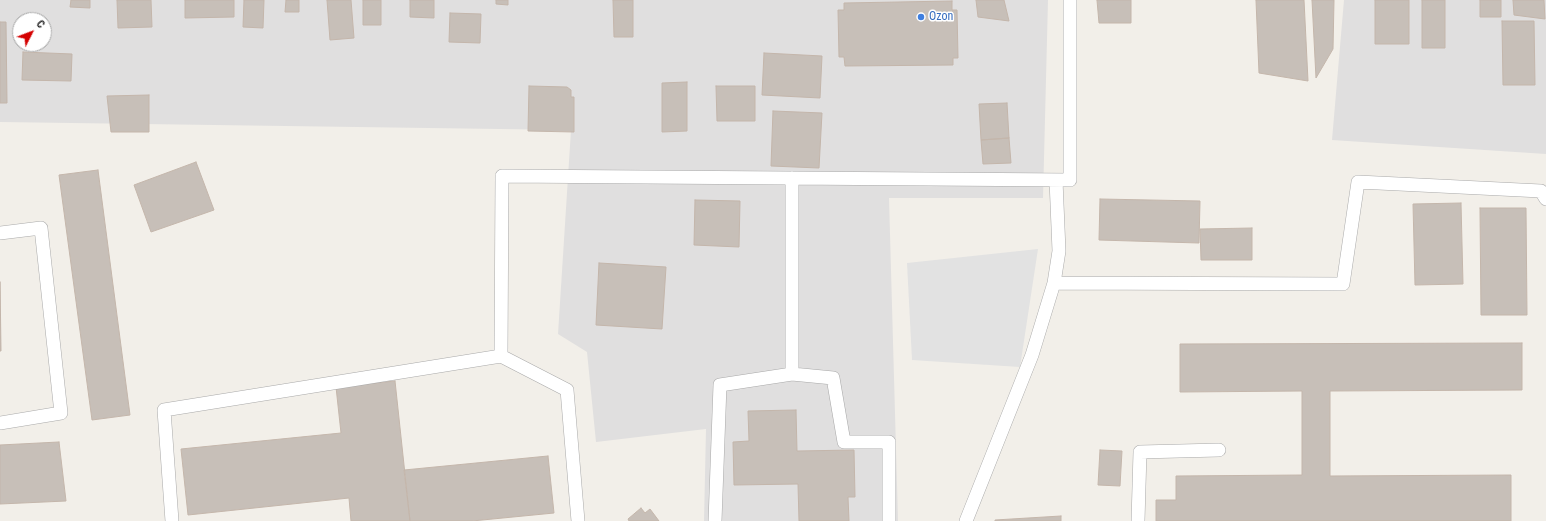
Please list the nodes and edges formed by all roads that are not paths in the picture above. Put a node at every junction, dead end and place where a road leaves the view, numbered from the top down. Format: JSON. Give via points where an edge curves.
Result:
{"nodes":[{"id":1,"x":1070,"y":0,"type":"edge"},
{"id":2,"x":792,"y":178,"type":"junction"},
{"id":3,"x":1056,"y":180,"type":"junction"},
{"id":4,"x":1546,"y":199,"type":"edge"},
{"id":5,"x":0,"y":233,"type":"edge"},
{"id":6,"x":1054,"y":283,"type":"junction"},
{"id":7,"x":501,"y":356,"type":"junction"},
{"id":8,"x":792,"y":374,"type":"junction"},
{"id":9,"x":0,"y":423,"type":"edge"},
{"id":10,"x":1219,"y":450,"type":"dead end"},
{"id":11,"x":172,"y":521,"type":"edge"},
{"id":12,"x":578,"y":521,"type":"edge"},
{"id":13,"x":715,"y":521,"type":"edge"},
{"id":14,"x":889,"y":521,"type":"edge"},
{"id":15,"x":966,"y":521,"type":"edge"},
{"id":16,"x":1138,"y":521,"type":"edge"}],
"edges":[{"from":1,"to":3,"type":"lane","via":[[1070,180]]},
{"from":2,"to":3,"type":"lane"},
{"from":2,"to":7,"type":"lane","via":[[502,176]]},
{"from":2,"to":8,"type":"lane"},
{"from":3,"to":6,"type":"lane","via":[[1059,251]]},
{"from":4,"to":6,"type":"lane","via":[[1541,190],[1358,182],[1343,284]]},
{"from":5,"to":9,"type":"lane","via":[[41,228],[61,412]]},
{"from":6,"to":15,"type":"lane","via":[[1032,355]]},
{"from":7,"to":11,"type":"lane","via":[[164,410]]},
{"from":7,"to":12,"type":"lane","via":[[567,390]]},
{"from":8,"to":13,"type":"lane","via":[[720,384]]},
{"from":8,"to":14,"type":"lane","via":[[833,378],[844,442],[889,442]]},
{"from":10,"to":16,"type":"lane","via":[[1140,452]]}]}
